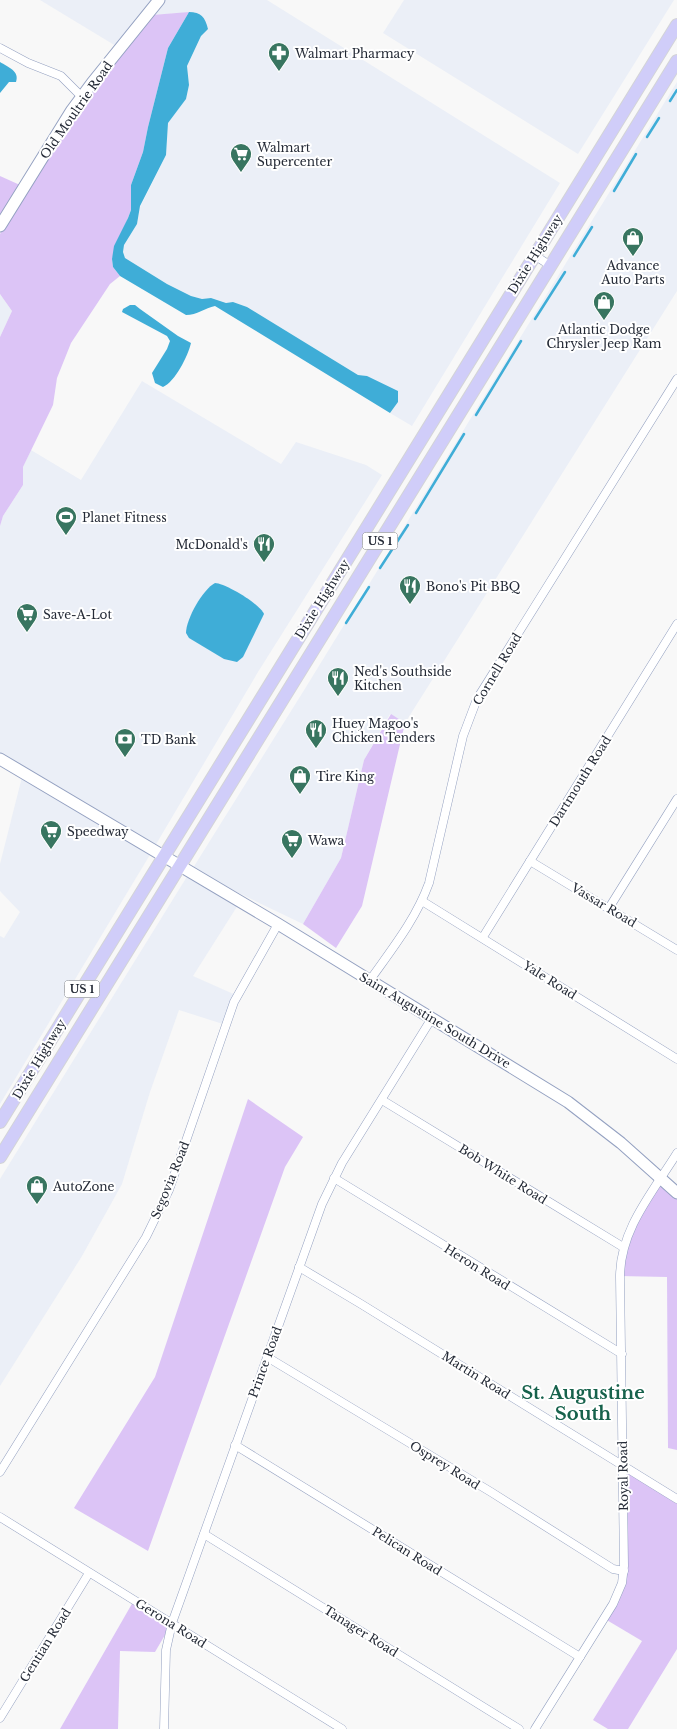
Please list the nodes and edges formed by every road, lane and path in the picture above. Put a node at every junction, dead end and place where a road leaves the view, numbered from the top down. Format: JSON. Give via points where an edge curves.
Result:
{"nodes":[{"id":1,"x":159,"y":0,"type":"edge"},
{"id":2,"x":677,"y":25,"type":"edge"},
{"id":3,"x":0,"y":48,"type":"edge"},
{"id":4,"x":677,"y":61,"type":"edge"},
{"id":5,"x":635,"y":93,"type":"junction"},
{"id":6,"x":82,"y":97,"type":"junction"},
{"id":7,"x":651,"y":103,"type":"junction"},
{"id":8,"x":0,"y":226,"type":"edge"},
{"id":9,"x":534,"y":255,"type":"junction"},
{"id":10,"x":551,"y":266,"type":"junction"},
{"id":11,"x":677,"y":379,"type":"edge"},
{"id":12,"x":346,"y":560,"type":"junction"},
{"id":13,"x":362,"y":570,"type":"junction"},
{"id":14,"x":677,"y":624,"type":"edge"},
{"id":15,"x":0,"y":759,"type":"edge"},
{"id":16,"x":677,"y":799,"type":"edge"},
{"id":17,"x":163,"y":856,"type":"junction"},
{"id":18,"x":530,"y":861,"type":"junction"},
{"id":19,"x":180,"y":865,"type":"junction"},
{"id":20,"x":422,"y":901,"type":"junction"},
{"id":21,"x":609,"y":908,"type":"junction"},
{"id":22,"x":278,"y":924,"type":"junction"},
{"id":23,"x":483,"y":937,"type":"junction"},
{"id":24,"x":677,"y":950,"type":"edge"},
{"id":25,"x":370,"y":980,"type":"junction"},
{"id":26,"x":432,"y":1018,"type":"junction"},
{"id":27,"x":677,"y":1059,"type":"edge"},
{"id":28,"x":382,"y":1100,"type":"junction"},
{"id":29,"x":0,"y":1122,"type":"edge"},
{"id":30,"x":677,"y":1153,"type":"edge"},
{"id":31,"x":1,"y":1155,"type":"edge"},
{"id":32,"x":334,"y":1178,"type":"junction"},
{"id":33,"x":661,"y":1179,"type":"junction"},
{"id":34,"x":677,"y":1193,"type":"edge"},
{"id":35,"x":623,"y":1247,"type":"junction"},
{"id":36,"x":299,"y":1268,"type":"junction"},
{"id":37,"x":622,"y":1354,"type":"junction"},
{"id":38,"x":267,"y":1357,"type":"junction"},
{"id":39,"x":235,"y":1445,"type":"junction"},
{"id":40,"x":623,"y":1466,"type":"junction"},
{"id":41,"x":0,"y":1472,"type":"edge"},
{"id":42,"x":677,"y":1499,"type":"edge"},
{"id":43,"x":0,"y":1516,"type":"edge"},
{"id":44,"x":204,"y":1534,"type":"junction"},
{"id":45,"x":624,"y":1571,"type":"junction"},
{"id":46,"x":89,"y":1573,"type":"junction"},
{"id":47,"x":172,"y":1623,"type":"junction"},
{"id":48,"x":580,"y":1656,"type":"junction"},
{"id":49,"x":0,"y":1718,"type":"edge"},
{"id":50,"x":164,"y":1729,"type":"edge"},
{"id":51,"x":342,"y":1729,"type":"edge"},
{"id":52,"x":519,"y":1729,"type":"edge"},
{"id":53,"x":534,"y":1729,"type":"edge"}],
"edges":[{"from":1,"to":6,"type":"street","name":"Old Moultrie Road"},
{"from":2,"to":5,"type":"main road","name":"Dixie Highway","number":"US 1"},
{"from":3,"to":6,"type":"street","via":[[61,76]]},
{"from":4,"to":7,"type":"main road","name":"Dixie Highway","number":"US 1"},
{"from":5,"to":7,"type":"main road"},
{"from":5,"to":9,"type":"main road","name":"Dixie Highway","number":"US 1"},
{"from":6,"to":8,"type":"street","name":"Old Moultrie Road"},
{"from":7,"to":10,"type":"main road","name":"Dixie Highway","number":"US 1"},
{"from":9,"to":10,"type":"street"},
{"from":9,"to":12,"type":"main road","name":"Dixie Highway","number":"US 1"},
{"from":10,"to":13,"type":"main road","name":"Dixie Highway","number":"US 1"},
{"from":11,"to":20,"type":"street","name":"Cornell Road","via":[[477,699],[463,736]]},
{"from":12,"to":13,"type":"street"},
{"from":12,"to":17,"type":"main road","name":"Dixie Highway","number":"US 1"},
{"from":13,"to":19,"type":"main road","name":"Dixie Highway","number":"US 1"},
{"from":14,"to":18,"type":"street","name":"Dartmouth Road"},
{"from":15,"to":17,"type":"street","name":"Saint Augustine South Drive"},
{"from":16,"to":21,"type":"street"},
{"from":17,"to":19,"type":"street","name":"Saint Augustine South Drive"},
{"from":17,"to":29,"type":"main road","name":"Dixie Highway","number":"US 1"},
{"from":18,"to":21,"type":"street","name":"Vassar Road"},
{"from":18,"to":23,"type":"street","name":"Dartmouth Road"},
{"from":19,"to":22,"type":"street","name":"Saint Augustine South Drive"},
{"from":19,"to":31,"type":"main road","name":"Dixie Highway","number":"US 1"},
{"from":20,"to":23,"type":"street","name":"Yale Road"},
{"from":20,"to":25,"type":"street","name":"Cornell Road"},
{"from":21,"to":24,"type":"street","name":"Vassar Road"},
{"from":22,"to":25,"type":"street","name":"Saint Augustine South Drive"},
{"from":22,"to":41,"type":"street","name":"Segovia Road","via":[[234,1002],[158,1214]]},
{"from":23,"to":27,"type":"street","name":"Yale Road"},
{"from":25,"to":26,"type":"street","name":"Saint Augustine South Drive"},
{"from":26,"to":28,"type":"street","name":"Prince Road"},
{"from":26,"to":33,"type":"street","name":"Saint Augustine South Drive","via":[[568,1102]]},
{"from":28,"to":32,"type":"street","name":"Prince Road"},
{"from":28,"to":35,"type":"street","name":"Bob White Road"},
{"from":30,"to":33,"type":"street","name":"Royal Road"},
{"from":32,"to":36,"type":"street","name":"Prince Road"},
{"from":32,"to":37,"type":"street","name":"Heron Road"},
{"from":33,"to":34,"type":"street","name":"Saint Augustine South Drive"},
{"from":33,"to":35,"type":"street","name":"Royal Road","via":[[632,1224]]},
{"from":35,"to":37,"type":"street","name":"Royal Road","via":[[620,1269]]},
{"from":36,"to":38,"type":"street","name":"Prince Road"},
{"from":36,"to":40,"type":"street","name":"Martin Road"},
{"from":37,"to":40,"type":"street","name":"Royal Road"},
{"from":38,"to":39,"type":"street","name":"Prince Road"},
{"from":38,"to":45,"type":"street","name":"Osprey Road","via":[[613,1569]]},
{"from":39,"to":44,"type":"street","name":"Prince Road"},
{"from":39,"to":48,"type":"street","name":"Pelican Road"},
{"from":40,"to":42,"type":"street","name":"Martin Road"},
{"from":40,"to":45,"type":"street","name":"Royal Road"},
{"from":43,"to":46,"type":"street","name":"Gerona Road"},
{"from":44,"to":47,"type":"street","name":"Prince Road"},
{"from":44,"to":52,"type":"street","name":"Tanager Road"},
{"from":45,"to":48,"type":"street","name":"Royal Road","via":[[618,1594]]},
{"from":46,"to":47,"type":"street","name":"Gerona Road"},
{"from":46,"to":49,"type":"street","name":"Gentian Road"},
{"from":47,"to":50,"type":"street","name":"Prince Road","via":[[166,1650]]},
{"from":47,"to":51,"type":"street","name":"Gerona Road"},
{"from":48,"to":53,"type":"street","name":"Royal Road"}]}
